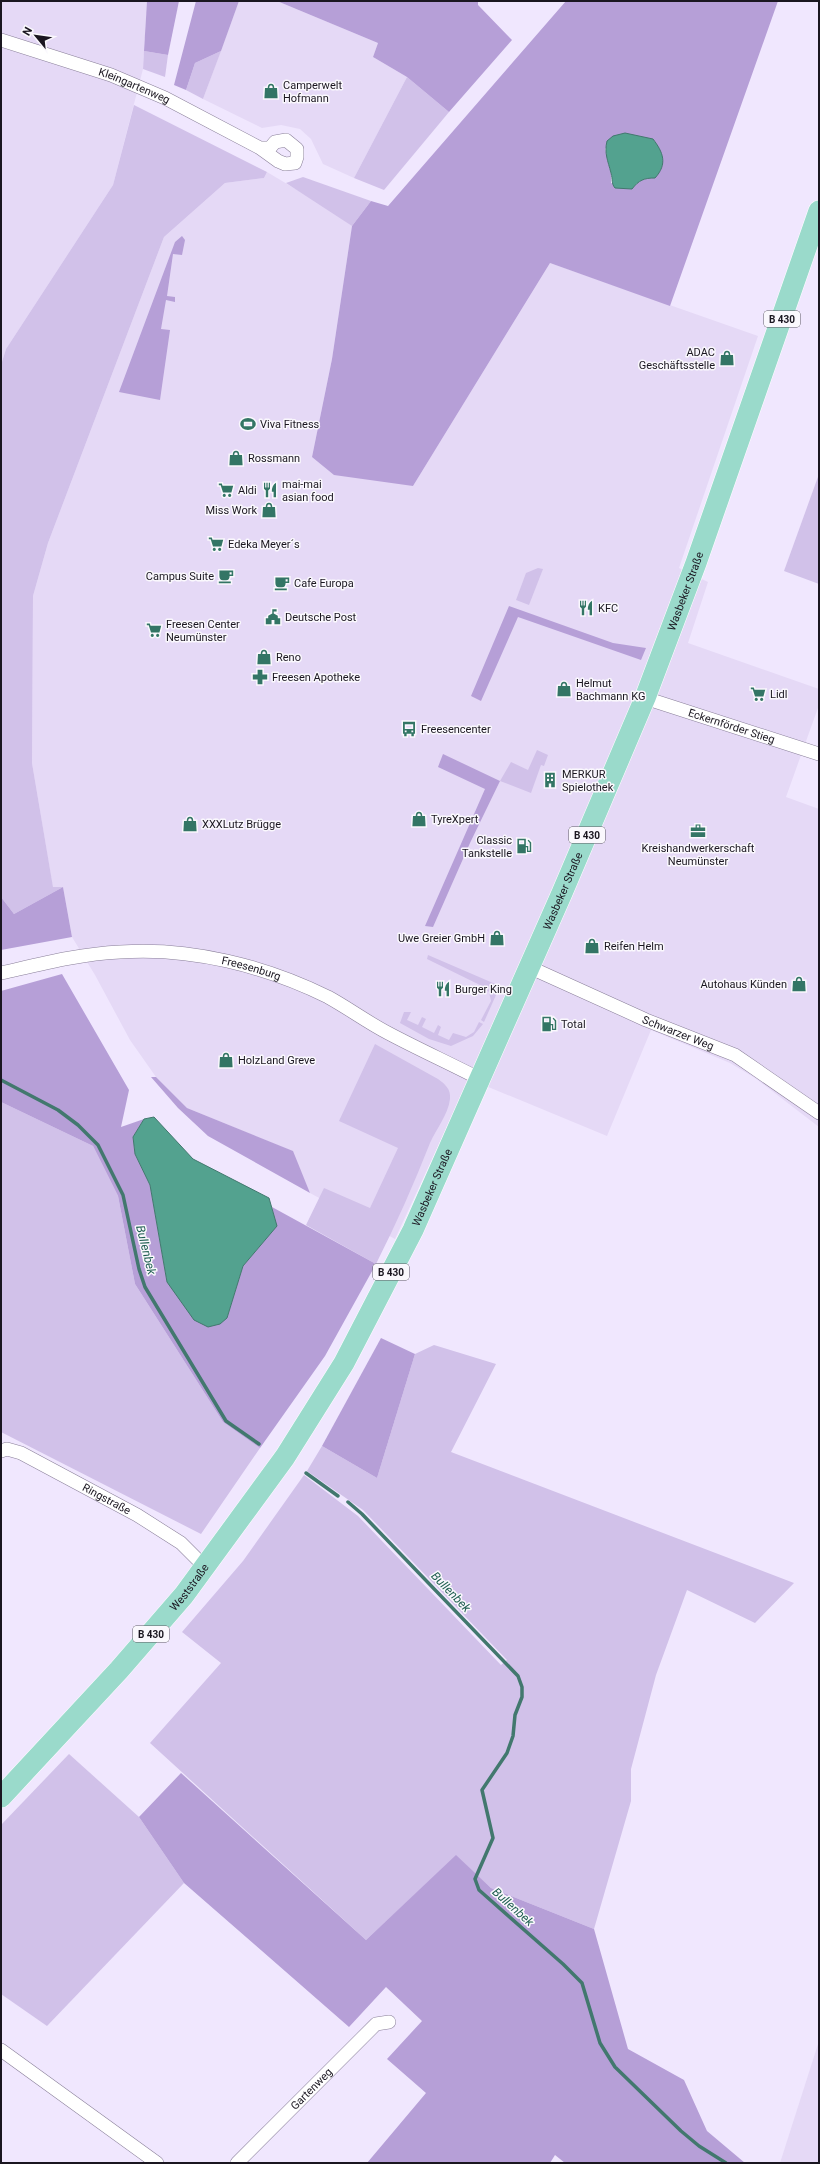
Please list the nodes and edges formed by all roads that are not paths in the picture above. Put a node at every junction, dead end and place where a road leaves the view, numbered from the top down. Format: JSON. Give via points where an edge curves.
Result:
{"nodes":[{"id":1,"x":1,"y":40,"type":"edge"},
{"id":2,"x":260,"y":148,"type":"dead end"},
{"id":3,"x":819,"y":211,"type":"edge"},
{"id":4,"x":645,"y":698,"type":"junction"},
{"id":5,"x":819,"y":754,"type":"edge"},
{"id":6,"x":529,"y":967,"type":"junction"},
{"id":7,"x":1,"y":973,"type":"edge"},
{"id":8,"x":480,"y":1078,"type":"junction"},
{"id":9,"x":819,"y":1113,"type":"edge"},
{"id":10,"x":1,"y":1451,"type":"edge"},
{"id":11,"x":285,"y":1457,"type":"joint"},
{"id":12,"x":204,"y":1566,"type":"junction"},
{"id":13,"x":1,"y":1796,"type":"edge"},
{"id":14,"x":389,"y":2022,"type":"dead end"},
{"id":15,"x":1,"y":2050,"type":"edge"},
{"id":16,"x":157,"y":2163,"type":"edge"},
{"id":17,"x":237,"y":2163,"type":"edge"}],
"edges":[{"from":1,"to":2,"type":"street","name":"Kleingartenweg","via":[[111,75],[164,98]]},
{"from":3,"to":4,"type":"main road","name":"Wasbeker Straße","number":"B 430","via":[[696,563]]},
{"from":4,"to":5,"type":"street","name":"Eckernförder Stieg"},
{"from":4,"to":6,"type":"main road","name":"Wasbeker Straße","number":"B 430"},
{"from":6,"to":8,"type":"main road","name":"Wasbeker Straße","number":"B 430"},
{"from":6,"to":9,"type":"street","name":"Schwarzer Weg","via":[[646,1020],[735,1055]]},
{"from":7,"to":8,"type":"street","name":"Freesenburg","via":[[80,955],[122,952],[175,953],[222,959],[328,997],[388,1033]]},
{"from":8,"to":11,"type":"main road","name":"Wasbeker Straße","number":"B 430","via":[[413,1230],[344,1363]]},
{"from":10,"to":12,"type":"street","name":"Ringstraße","via":[[7,1449],[21,1453],[137,1515],[181,1543]]},
{"from":11,"to":12,"type":"main road","name":"Weststraße","number":"B 430"},
{"from":12,"to":13,"type":"main road","name":"Weststraße","number":"B 430","via":[[184,1595],[120,1670]]},
{"from":14,"to":17,"type":"street","name":"Gartenweg","via":[[376,2024]]},
{"from":15,"to":16,"type":"street"}]}
